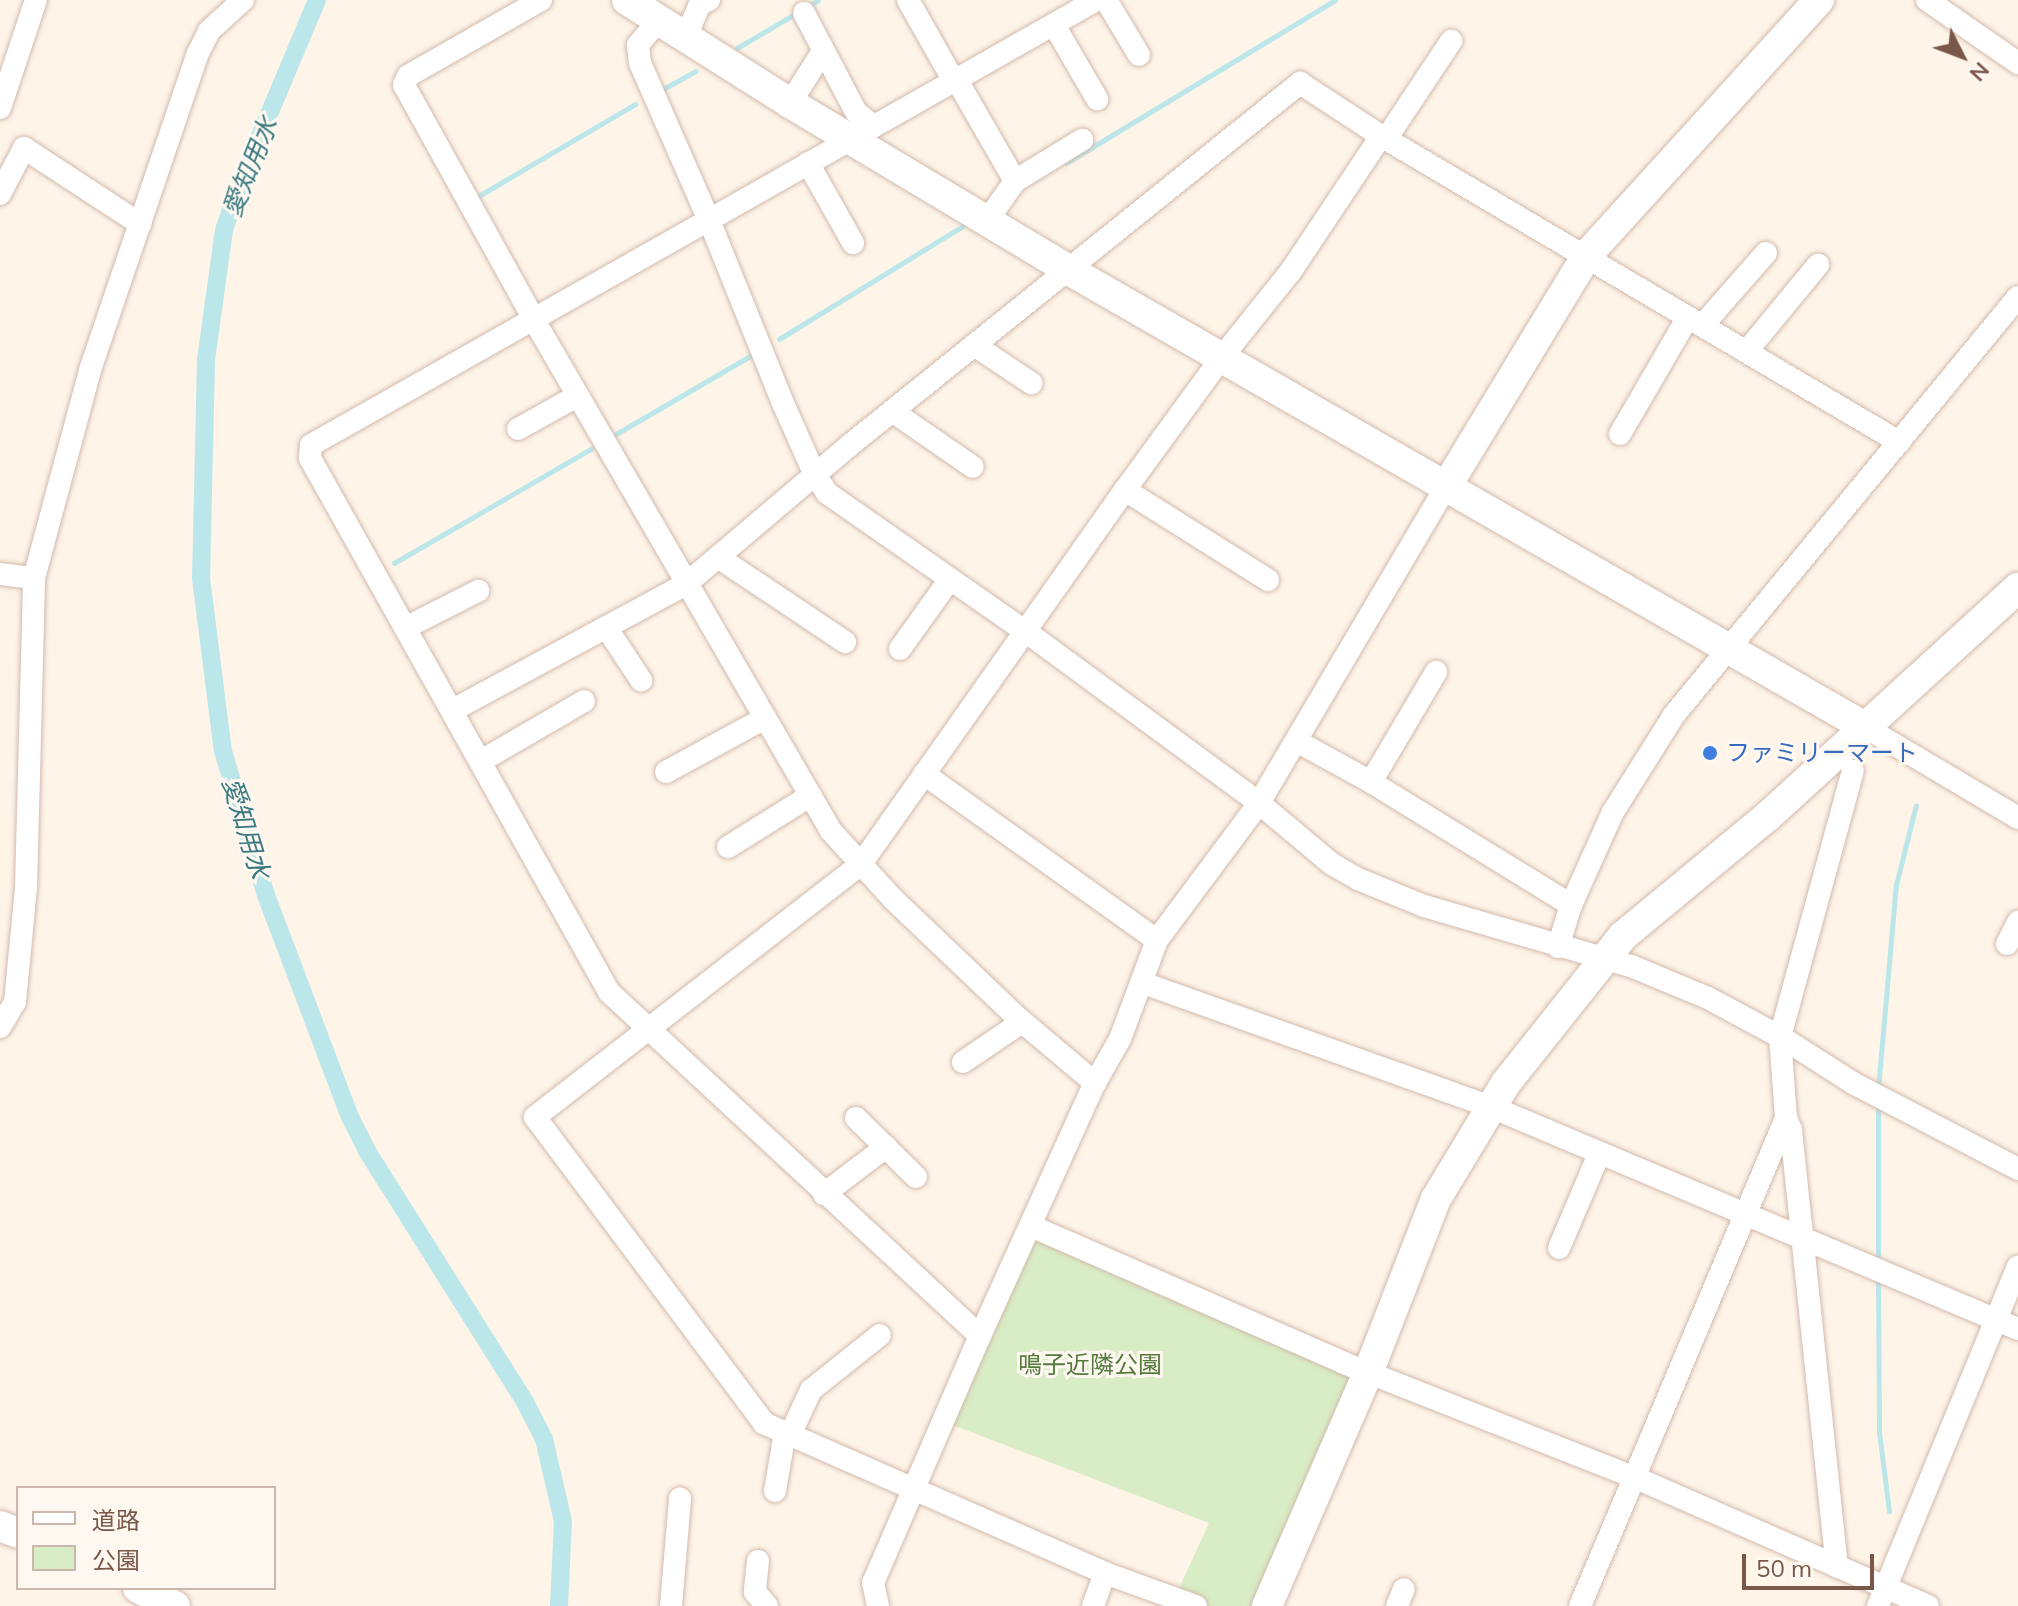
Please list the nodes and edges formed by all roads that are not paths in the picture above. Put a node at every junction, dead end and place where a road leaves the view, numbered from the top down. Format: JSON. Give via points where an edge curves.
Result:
{"nodes":[{"id":1,"x":36,"y":0,"type":"edge"},
{"id":2,"x":243,"y":0,"type":"edge"},
{"id":3,"x":541,"y":0,"type":"edge"},
{"id":4,"x":627,"y":0,"type":"edge"},
{"id":5,"x":709,"y":0,"type":"edge"},
{"id":6,"x":1097,"y":0,"type":"edge"},
{"id":7,"x":1106,"y":0,"type":"edge"},
{"id":8,"x":1819,"y":0,"type":"edge"},
{"id":9,"x":1927,"y":0,"type":"edge"},
{"id":10,"x":912,"y":1,"type":"edge"},
{"id":11,"x":804,"y":13,"type":"dead end"},
{"id":12,"x":669,"y":25,"type":"junction"},
{"id":13,"x":1054,"y":25,"type":"junction"},
{"id":14,"x":1451,"y":41,"type":"dead end"},
{"id":15,"x":822,"y":53,"type":"junction"},
{"id":16,"x":1139,"y":55,"type":"dead end"},
{"id":17,"x":2018,"y":63,"type":"edge"},
{"id":18,"x":957,"y":82,"type":"junction"},
{"id":19,"x":1097,"y":99,"type":"dead end"},
{"id":20,"x":790,"y":103,"type":"junction"},
{"id":21,"x":0,"y":108,"type":"edge"},
{"id":22,"x":863,"y":132,"type":"junction"},
{"id":23,"x":1384,"y":138,"type":"junction"},
{"id":24,"x":1082,"y":140,"type":"dead end"},
{"id":25,"x":808,"y":163,"type":"junction"},
{"id":26,"x":1015,"y":181,"type":"junction"},
{"id":27,"x":0,"y":194,"type":"edge"},
{"id":28,"x":709,"y":220,"type":"junction"},
{"id":29,"x":987,"y":221,"type":"junction"},
{"id":30,"x":140,"y":224,"type":"junction"},
{"id":31,"x":853,"y":243,"type":"dead end"},
{"id":32,"x":1766,"y":253,"type":"dead end"},
{"id":33,"x":1587,"y":255,"type":"junction"},
{"id":34,"x":1818,"y":265,"type":"dead end"},
{"id":35,"x":1067,"y":269,"type":"junction"},
{"id":36,"x":2018,"y":297,"type":"edge"},
{"id":37,"x":534,"y":320,"type":"junction"},
{"id":38,"x":1695,"y":321,"type":"junction"},
{"id":39,"x":974,"y":345,"type":"junction"},
{"id":40,"x":1747,"y":351,"type":"junction"},
{"id":41,"x":1222,"y":357,"type":"junction"},
{"id":42,"x":1031,"y":383,"type":"dead end"},
{"id":43,"x":577,"y":396,"type":"junction"},
{"id":44,"x":892,"y":411,"type":"junction"},
{"id":45,"x":518,"y":429,"type":"dead end"},
{"id":46,"x":1620,"y":434,"type":"dead end"},
{"id":47,"x":1899,"y":442,"type":"junction"},
{"id":48,"x":973,"y":467,"type":"dead end"},
{"id":49,"x":815,"y":475,"type":"junction"},
{"id":50,"x":1446,"y":487,"type":"junction"},
{"id":51,"x":1125,"y":490,"type":"junction"},
{"id":52,"x":718,"y":557,"type":"junction"},
{"id":53,"x":0,"y":574,"type":"edge"},
{"id":54,"x":34,"y":578,"type":"junction"},
{"id":55,"x":950,"y":579,"type":"junction"},
{"id":56,"x":1268,"y":580,"type":"dead end"},
{"id":57,"x":686,"y":584,"type":"junction"},
{"id":58,"x":2018,"y":588,"type":"edge"},
{"id":59,"x":478,"y":591,"type":"dead end"},
{"id":60,"x":407,"y":627,"type":"junction"},
{"id":61,"x":606,"y":627,"type":"junction"},
{"id":62,"x":1025,"y":631,"type":"junction"},
{"id":63,"x":845,"y":642,"type":"dead end"},
{"id":64,"x":1727,"y":648,"type":"junction"},
{"id":65,"x":900,"y":649,"type":"dead end"},
{"id":66,"x":1436,"y":672,"type":"dead end"},
{"id":67,"x":641,"y":680,"type":"dead end"},
{"id":68,"x":584,"y":701,"type":"dead end"},
{"id":69,"x":453,"y":710,"type":"junction"},
{"id":70,"x":765,"y":718,"type":"junction"},
{"id":71,"x":1865,"y":727,"type":"junction"},
{"id":72,"x":1298,"y":742,"type":"junction"},
{"id":73,"x":481,"y":761,"type":"junction"},
{"id":74,"x":1853,"y":771,"type":"dead end"},
{"id":75,"x":666,"y":772,"type":"dead end"},
{"id":76,"x":924,"y":774,"type":"junction"},
{"id":77,"x":1371,"y":782,"type":"junction"},
{"id":78,"x":808,"y":797,"type":"junction"},
{"id":79,"x":1259,"y":803,"type":"junction"},
{"id":80,"x":2018,"y":818,"type":"edge"},
{"id":81,"x":728,"y":847,"type":"dead end"},
{"id":82,"x":861,"y":864,"type":"junction"},
{"id":83,"x":1571,"y":905,"type":"junction"},
{"id":84,"x":2018,"y":922,"type":"edge"},
{"id":85,"x":1157,"y":940,"type":"junction"},
{"id":86,"x":2007,"y":944,"type":"dead end"},
{"id":87,"x":1558,"y":947,"type":"junction"},
{"id":88,"x":1604,"y":960,"type":"junction"},
{"id":89,"x":1143,"y":983,"type":"junction"},
{"id":90,"x":1022,"y":1022,"type":"junction"},
{"id":91,"x":0,"y":1027,"type":"edge"},
{"id":92,"x":651,"y":1027,"type":"junction"},
{"id":93,"x":1780,"y":1037,"type":"junction"},
{"id":94,"x":963,"y":1062,"type":"dead end"},
{"id":95,"x":1095,"y":1083,"type":"junction"},
{"id":96,"x":1489,"y":1106,"type":"junction"},
{"id":97,"x":856,"y":1118,"type":"dead end"},
{"id":98,"x":1786,"y":1118,"type":"junction"},
{"id":99,"x":886,"y":1147,"type":"junction"},
{"id":100,"x":1599,"y":1154,"type":"junction"},
{"id":101,"x":2018,"y":1169,"type":"edge"},
{"id":102,"x":916,"y":1177,"type":"dead end"},
{"id":103,"x":824,"y":1194,"type":"junction"},
{"id":104,"x":1746,"y":1213,"type":"junction"},
{"id":105,"x":1031,"y":1226,"type":"junction"},
{"id":106,"x":1802,"y":1238,"type":"junction"},
{"id":107,"x":1559,"y":1248,"type":"dead end"},
{"id":108,"x":2018,"y":1267,"type":"edge"},
{"id":109,"x":1996,"y":1319,"type":"junction"},
{"id":110,"x":2018,"y":1329,"type":"edge"},
{"id":111,"x":880,"y":1335,"type":"dead end"},
{"id":112,"x":980,"y":1336,"type":"junction"},
{"id":113,"x":1368,"y":1373,"type":"junction"},
{"id":114,"x":787,"y":1434,"type":"junction"},
{"id":115,"x":1634,"y":1477,"type":"junction"},
{"id":116,"x":914,"y":1490,"type":"junction"},
{"id":117,"x":775,"y":1491,"type":"dead end"},
{"id":118,"x":680,"y":1498,"type":"dead end"},
{"id":119,"x":758,"y":1561,"type":"dead end"},
{"id":120,"x":1837,"y":1567,"type":"junction"},
{"id":121,"x":1105,"y":1573,"type":"junction"},
{"id":122,"x":142,"y":1590,"type":"edge"},
{"id":123,"x":1882,"y":1597,"type":"edge"},
{"id":124,"x":175,"y":1606,"type":"edge"},
{"id":125,"x":671,"y":1606,"type":"edge"},
{"id":126,"x":767,"y":1606,"type":"edge"},
{"id":127,"x":878,"y":1606,"type":"edge"},
{"id":128,"x":1093,"y":1606,"type":"edge"},
{"id":129,"x":1196,"y":1606,"type":"edge"},
{"id":130,"x":1267,"y":1606,"type":"edge"},
{"id":131,"x":1580,"y":1606,"type":"edge"},
{"id":132,"x":1928,"y":1606,"type":"edge"}],
"edges":[{"from":1,"to":21,"type":"street"},
{"from":2,"to":30,"type":"street","via":[[209,31],[197,55]]},
{"from":3,"to":37,"type":"street","via":[[408,76],[404,85]]},
{"from":4,"to":12,"type":"street"},
{"from":5,"to":12,"type":"street","via":[[700,4],[691,25]]},
{"from":6,"to":13,"type":"street"},
{"from":7,"to":16,"type":"street"},
{"from":8,"to":33,"type":"street"},
{"from":9,"to":17,"type":"street"},
{"from":10,"to":18,"type":"street"},
{"from":11,"to":15,"type":"street"},
{"from":12,"to":20,"type":"street"},
{"from":12,"to":28,"type":"street","via":[[638,45],[640,63]]},
{"from":13,"to":18,"type":"street"},
{"from":13,"to":19,"type":"street"},
{"from":14,"to":23,"type":"street"},
{"from":15,"to":20,"type":"street"},
{"from":15,"to":22,"type":"street"},
{"from":18,"to":22,"type":"street"},
{"from":18,"to":26,"type":"street"},
{"from":20,"to":22,"type":"street"},
{"from":22,"to":25,"type":"street"},
{"from":22,"to":29,"type":"street"},
{"from":23,"to":33,"type":"street"},
{"from":23,"to":35,"type":"street","via":[[1300,83]]},
{"from":23,"to":41,"type":"street","via":[[1291,271]]},
{"from":24,"to":26,"type":"street"},
{"from":25,"to":28,"type":"street"},
{"from":25,"to":31,"type":"street"},
{"from":26,"to":29,"type":"street"},
{"from":27,"to":30,"type":"street","via":[[24,148]]},
{"from":28,"to":37,"type":"street"},
{"from":28,"to":49,"type":"street"},
{"from":29,"to":35,"type":"street"},
{"from":30,"to":54,"type":"street","via":[[90,370]]},
{"from":32,"to":38,"type":"street"},
{"from":33,"to":38,"type":"street"},
{"from":33,"to":50,"type":"street"},
{"from":34,"to":40,"type":"street"},
{"from":35,"to":39,"type":"street"},
{"from":35,"to":41,"type":"street"},
{"from":36,"to":47,"type":"street"},
{"from":37,"to":43,"type":"street"},
{"from":37,"to":60,"type":"street","via":[[311,445],[310,458]]},
{"from":38,"to":40,"type":"street"},
{"from":38,"to":46,"type":"street"},
{"from":39,"to":42,"type":"street"},
{"from":39,"to":44,"type":"street"},
{"from":40,"to":47,"type":"street"},
{"from":41,"to":50,"type":"street"},
{"from":41,"to":51,"type":"street"},
{"from":43,"to":45,"type":"street"},
{"from":43,"to":57,"type":"street"},
{"from":44,"to":48,"type":"street"},
{"from":44,"to":49,"type":"street"},
{"from":47,"to":64,"type":"street"},
{"from":49,"to":52,"type":"street"},
{"from":49,"to":55,"type":"street","via":[[849,510]]},
{"from":50,"to":64,"type":"street"},
{"from":50,"to":72,"type":"street"},
{"from":51,"to":56,"type":"street"},
{"from":51,"to":62,"type":"street"},
{"from":52,"to":57,"type":"street"},
{"from":52,"to":63,"type":"street"},
{"from":53,"to":54,"type":"street"},
{"from":54,"to":91,"type":"street","via":[[26,888],[15,1002]]},
{"from":55,"to":62,"type":"street"},
{"from":55,"to":65,"type":"street"},
{"from":57,"to":61,"type":"street"},
{"from":57,"to":70,"type":"street"},
{"from":58,"to":71,"type":"street"},
{"from":59,"to":60,"type":"street"},
{"from":60,"to":69,"type":"street"},
{"from":61,"to":67,"type":"street"},
{"from":61,"to":69,"type":"street"},
{"from":62,"to":76,"type":"street"},
{"from":62,"to":79,"type":"street"},
{"from":64,"to":71,"type":"street"},
{"from":64,"to":83,"type":"street","via":[[1637,770]]},
{"from":66,"to":77,"type":"street"},
{"from":68,"to":73,"type":"street"},
{"from":69,"to":73,"type":"street"},
{"from":70,"to":75,"type":"street"},
{"from":70,"to":78,"type":"street"},
{"from":71,"to":80,"type":"street"},
{"from":71,"to":88,"type":"street","via":[[1767,817],[1623,936]]},
{"from":72,"to":77,"type":"street"},
{"from":72,"to":79,"type":"street"},
{"from":73,"to":92,"type":"street","via":[[609,992]]},
{"from":74,"to":93,"type":"street"},
{"from":76,"to":82,"type":"street"},
{"from":76,"to":85,"type":"street"},
{"from":77,"to":83,"type":"street"},
{"from":78,"to":81,"type":"street"},
{"from":78,"to":82,"type":"street"},
{"from":79,"to":85,"type":"street"},
{"from":79,"to":87,"type":"street","via":[[1358,879],[1424,906]]},
{"from":82,"to":90,"type":"street"},
{"from":82,"to":92,"type":"street"},
{"from":83,"to":87,"type":"street"},
{"from":84,"to":86,"type":"street"},
{"from":85,"to":89,"type":"street"},
{"from":87,"to":88,"type":"street"},
{"from":88,"to":93,"type":"street","via":[[1708,998]]},
{"from":88,"to":96,"type":"street"},
{"from":89,"to":95,"type":"street"},
{"from":89,"to":96,"type":"street"},
{"from":90,"to":94,"type":"street"},
{"from":90,"to":95,"type":"street"},
{"from":92,"to":103,"type":"street"},
{"from":92,"to":114,"type":"street","via":[[535,1117],[764,1423]]},
{"from":93,"to":98,"type":"street"},
{"from":93,"to":101,"type":"street","via":[[1867,1090]]},
{"from":95,"to":105,"type":"street"},
{"from":96,"to":100,"type":"street"},
{"from":96,"to":113,"type":"street","via":[[1436,1199]]},
{"from":97,"to":99,"type":"street"},
{"from":98,"to":104,"type":"street"},
{"from":98,"to":106,"type":"street"},
{"from":99,"to":102,"type":"street"},
{"from":99,"to":103,"type":"street"},
{"from":100,"to":104,"type":"street"},
{"from":100,"to":107,"type":"street"},
{"from":103,"to":112,"type":"street"},
{"from":104,"to":106,"type":"street"},
{"from":104,"to":115,"type":"street"},
{"from":105,"to":112,"type":"street"},
{"from":105,"to":113,"type":"street"},
{"from":106,"to":109,"type":"street"},
{"from":106,"to":120,"type":"street"},
{"from":108,"to":109,"type":"street"},
{"from":109,"to":110,"type":"street"},
{"from":109,"to":123,"type":"street"},
{"from":111,"to":114,"type":"street","via":[[811,1390]]},
{"from":112,"to":116,"type":"street"},
{"from":113,"to":115,"type":"street"},
{"from":113,"to":130,"type":"street"},
{"from":114,"to":116,"type":"street"},
{"from":114,"to":117,"type":"street"},
{"from":115,"to":120,"type":"street"},
{"from":115,"to":131,"type":"street"},
{"from":116,"to":121,"type":"street"},
{"from":116,"to":127,"type":"street","via":[[873,1583]]},
{"from":118,"to":125,"type":"street"},
{"from":119,"to":126,"type":"street","via":[[755,1592]]},
{"from":120,"to":123,"type":"street"},
{"from":121,"to":128,"type":"street"},
{"from":121,"to":129,"type":"street"},
{"from":122,"to":124,"type":"street"},
{"from":123,"to":132,"type":"street"}]}
